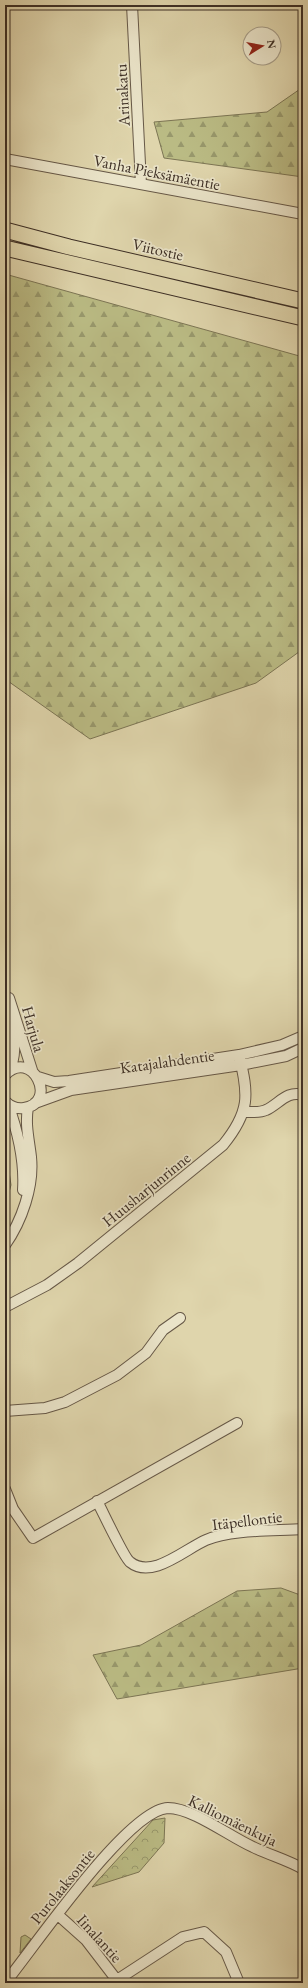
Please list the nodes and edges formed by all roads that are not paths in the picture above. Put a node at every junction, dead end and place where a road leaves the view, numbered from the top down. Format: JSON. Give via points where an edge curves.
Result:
{"nodes":[{"id":1,"x":132,"y":5,"type":"edge"},
{"id":2,"x":5,"y":159,"type":"edge"},
{"id":3,"x":141,"y":184,"type":"junction"},
{"id":4,"x":303,"y":214,"type":"edge"},
{"id":5,"x":5,"y":230,"type":"edge"},
{"id":6,"x":5,"y":248,"type":"edge"},
{"id":7,"x":303,"y":301,"type":"edge"},
{"id":8,"x":303,"y":318,"type":"edge"},
{"id":9,"x":303,"y":1036,"type":"edge"},
{"id":10,"x":303,"y":1048,"type":"edge"},
{"id":11,"x":240,"y":1060,"type":"junction"},
{"id":12,"x":7,"y":1073,"type":"edge"},
{"id":13,"x":35,"y":1074,"type":"junction"},
{"id":14,"x":303,"y":1095,"type":"edge"},
{"id":15,"x":7,"y":1103,"type":"edge"},
{"id":16,"x":32,"y":1105,"type":"junction"},
{"id":17,"x":244,"y":1112,"type":"junction"},
{"id":18,"x":22,"y":1209,"type":"junction"},
{"id":19,"x":5,"y":1245,"type":"edge"},
{"id":20,"x":5,"y":1307,"type":"edge"},
{"id":21,"x":180,"y":1318,"type":"dead end"},
{"id":22,"x":5,"y":1411,"type":"edge"},
{"id":23,"x":237,"y":1423,"type":"dead end"},
{"id":24,"x":5,"y":1489,"type":"edge"},
{"id":25,"x":97,"y":1500,"type":"junction"},
{"id":26,"x":303,"y":1529,"type":"edge"},
{"id":27,"x":149,"y":1816,"type":"joint"},
{"id":28,"x":303,"y":1869,"type":"edge"},
{"id":29,"x":58,"y":1915,"type":"junction"},
{"id":30,"x":118,"y":1982,"type":"edge"},
{"id":31,"x":5,"y":1983,"type":"edge"},
{"id":32,"x":239,"y":1983,"type":"edge"}],
"edges":[{"from":1,"to":3,"type":"street","name":"Arinakatu"},
{"from":2,"to":3,"type":"street","name":"Vanha Pieksämäentie"},
{"from":3,"to":4,"type":"street","name":"Vanha Pieksämäentie"},
{"from":5,"to":7,"type":"highway","name":"Viitostie"},
{"from":6,"to":8,"type":"highway"},
{"from":9,"to":11,"type":"street","name":"Katajalahdentie"},
{"from":10,"to":11,"type":"street","name":"Katajalahdentie","via":[[286,1056]]},
{"from":11,"to":13,"type":"street","name":"Katajalahdentie","via":[[69,1081],[54,1082]]},
{"from":11,"to":16,"type":"street","name":"Katajalahdentie","via":[[71,1090]]},
{"from":11,"to":17,"type":"street","name":"Huusharjunrinne","via":[[246,1098]]},
{"from":12,"to":13,"type":"street","name":"Katajalahdentie","via":[[16,1068],[24,1068]]},
{"from":12,"to":13,"type":"street","name":"Harjula","via":[[14,1062],[15,1052],[10,998]]},
{"from":13,"to":16,"type":"street","via":[[41,1086],[40,1095]]},
{"from":14,"to":17,"type":"street","via":[[298,1093],[287,1096],[266,1111]]},
{"from":15,"to":16,"type":"street","via":[[15,1108]]},
{"from":15,"to":18,"type":"street","via":[[22,1152]]},
{"from":16,"to":18,"type":"street","via":[[26,1118],[31,1178]]},
{"from":17,"to":20,"type":"street","name":"Huusharjunrinne","via":[[233,1133],[219,1148],[78,1263],[47,1285]]},
{"from":18,"to":19,"type":"street"},
{"from":21,"to":22,"type":"street","via":[[164,1330],[146,1353],[117,1376],[65,1402],[45,1408]]},
{"from":23,"to":25,"type":"street"},
{"from":24,"to":25,"type":"street","via":[[13,1509],[33,1538]]},
{"from":25,"to":26,"type":"street","name":"Itäpellontie","via":[[129,1562],[142,1569],[154,1568],[207,1540],[223,1535]]},
{"from":27,"to":28,"type":"street","name":"Kalliomäenkuja","via":[[167,1808],[190,1813],[252,1847]]},
{"from":27,"to":29,"type":"street","name":"Purolaaksontie","via":[[117,1842]]},
{"from":29,"to":30,"type":"street","name":"Iinalantie","via":[[86,1940]]},
{"from":29,"to":31,"type":"street","name":"Purolaaksontie"},
{"from":30,"to":32,"type":"street","via":[[183,1937],[204,1932],[226,1952]]}]}
